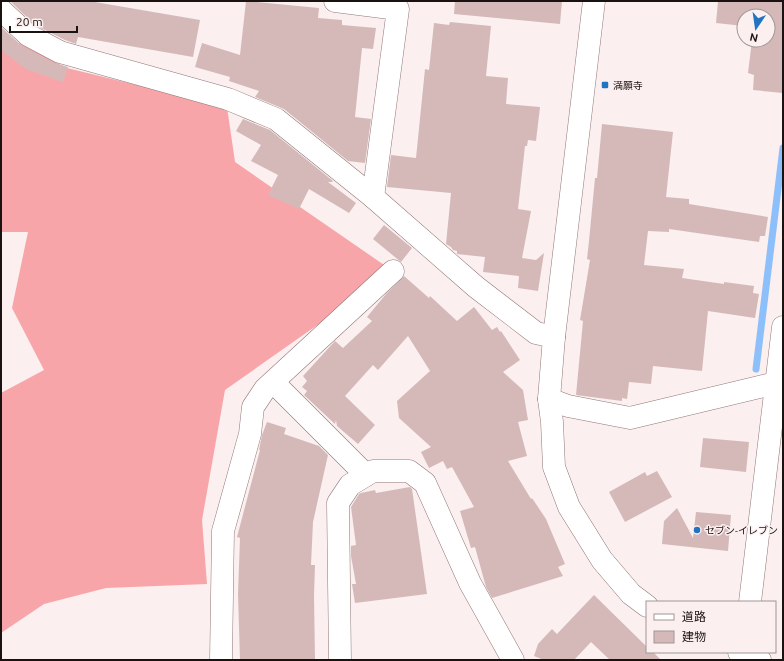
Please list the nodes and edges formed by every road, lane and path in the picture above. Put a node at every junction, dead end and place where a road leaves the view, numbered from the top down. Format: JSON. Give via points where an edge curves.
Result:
{"nodes":[{"id":1,"x":335,"y":1,"type":"edge"},
{"id":2,"x":594,"y":1,"type":"edge"},
{"id":3,"x":1,"y":10,"type":"edge"},
{"id":4,"x":373,"y":197,"type":"junction"},
{"id":5,"x":393,"y":271,"type":"dead end"},
{"id":6,"x":783,"y":326,"type":"edge"},
{"id":7,"x":554,"y":336,"type":"junction"},
{"id":8,"x":273,"y":382,"type":"junction"},
{"id":9,"x":776,"y":383,"type":"junction"},
{"id":10,"x":549,"y":399,"type":"junction"},
{"id":11,"x":366,"y":475,"type":"junction"},
{"id":12,"x":750,"y":601,"type":"edge"},
{"id":13,"x":646,"y":605,"type":"edge"},
{"id":14,"x":221,"y":660,"type":"edge"},
{"id":15,"x":340,"y":660,"type":"edge"},
{"id":16,"x":513,"y":660,"type":"edge"}],
"edges":[{"from":1,"to":4,"type":"street","via":[[398,9]]},
{"from":2,"to":7,"type":"street"},
{"from":3,"to":4,"type":"street","via":[[28,35],[60,52],[228,99],[276,119]]},
{"from":4,"to":7,"type":"street","via":[[476,287],[536,333]]},
{"from":5,"to":8,"type":"street"},
{"from":6,"to":9,"type":"street"},
{"from":7,"to":10,"type":"street"},
{"from":8,"to":11,"type":"street"},
{"from":8,"to":14,"type":"street","via":[[265,389],[254,407],[250,434],[222,531]]},
{"from":9,"to":10,"type":"street","via":[[630,418],[568,406]]},
{"from":9,"to":12,"type":"street"},
{"from":10,"to":13,"type":"street","via":[[554,467],[569,507],[602,560],[630,594]]},
{"from":11,"to":15,"type":"street","via":[[350,484],[338,503]]},
{"from":11,"to":16,"type":"street","via":[[373,471],[409,471],[425,483],[470,583]]}]}
